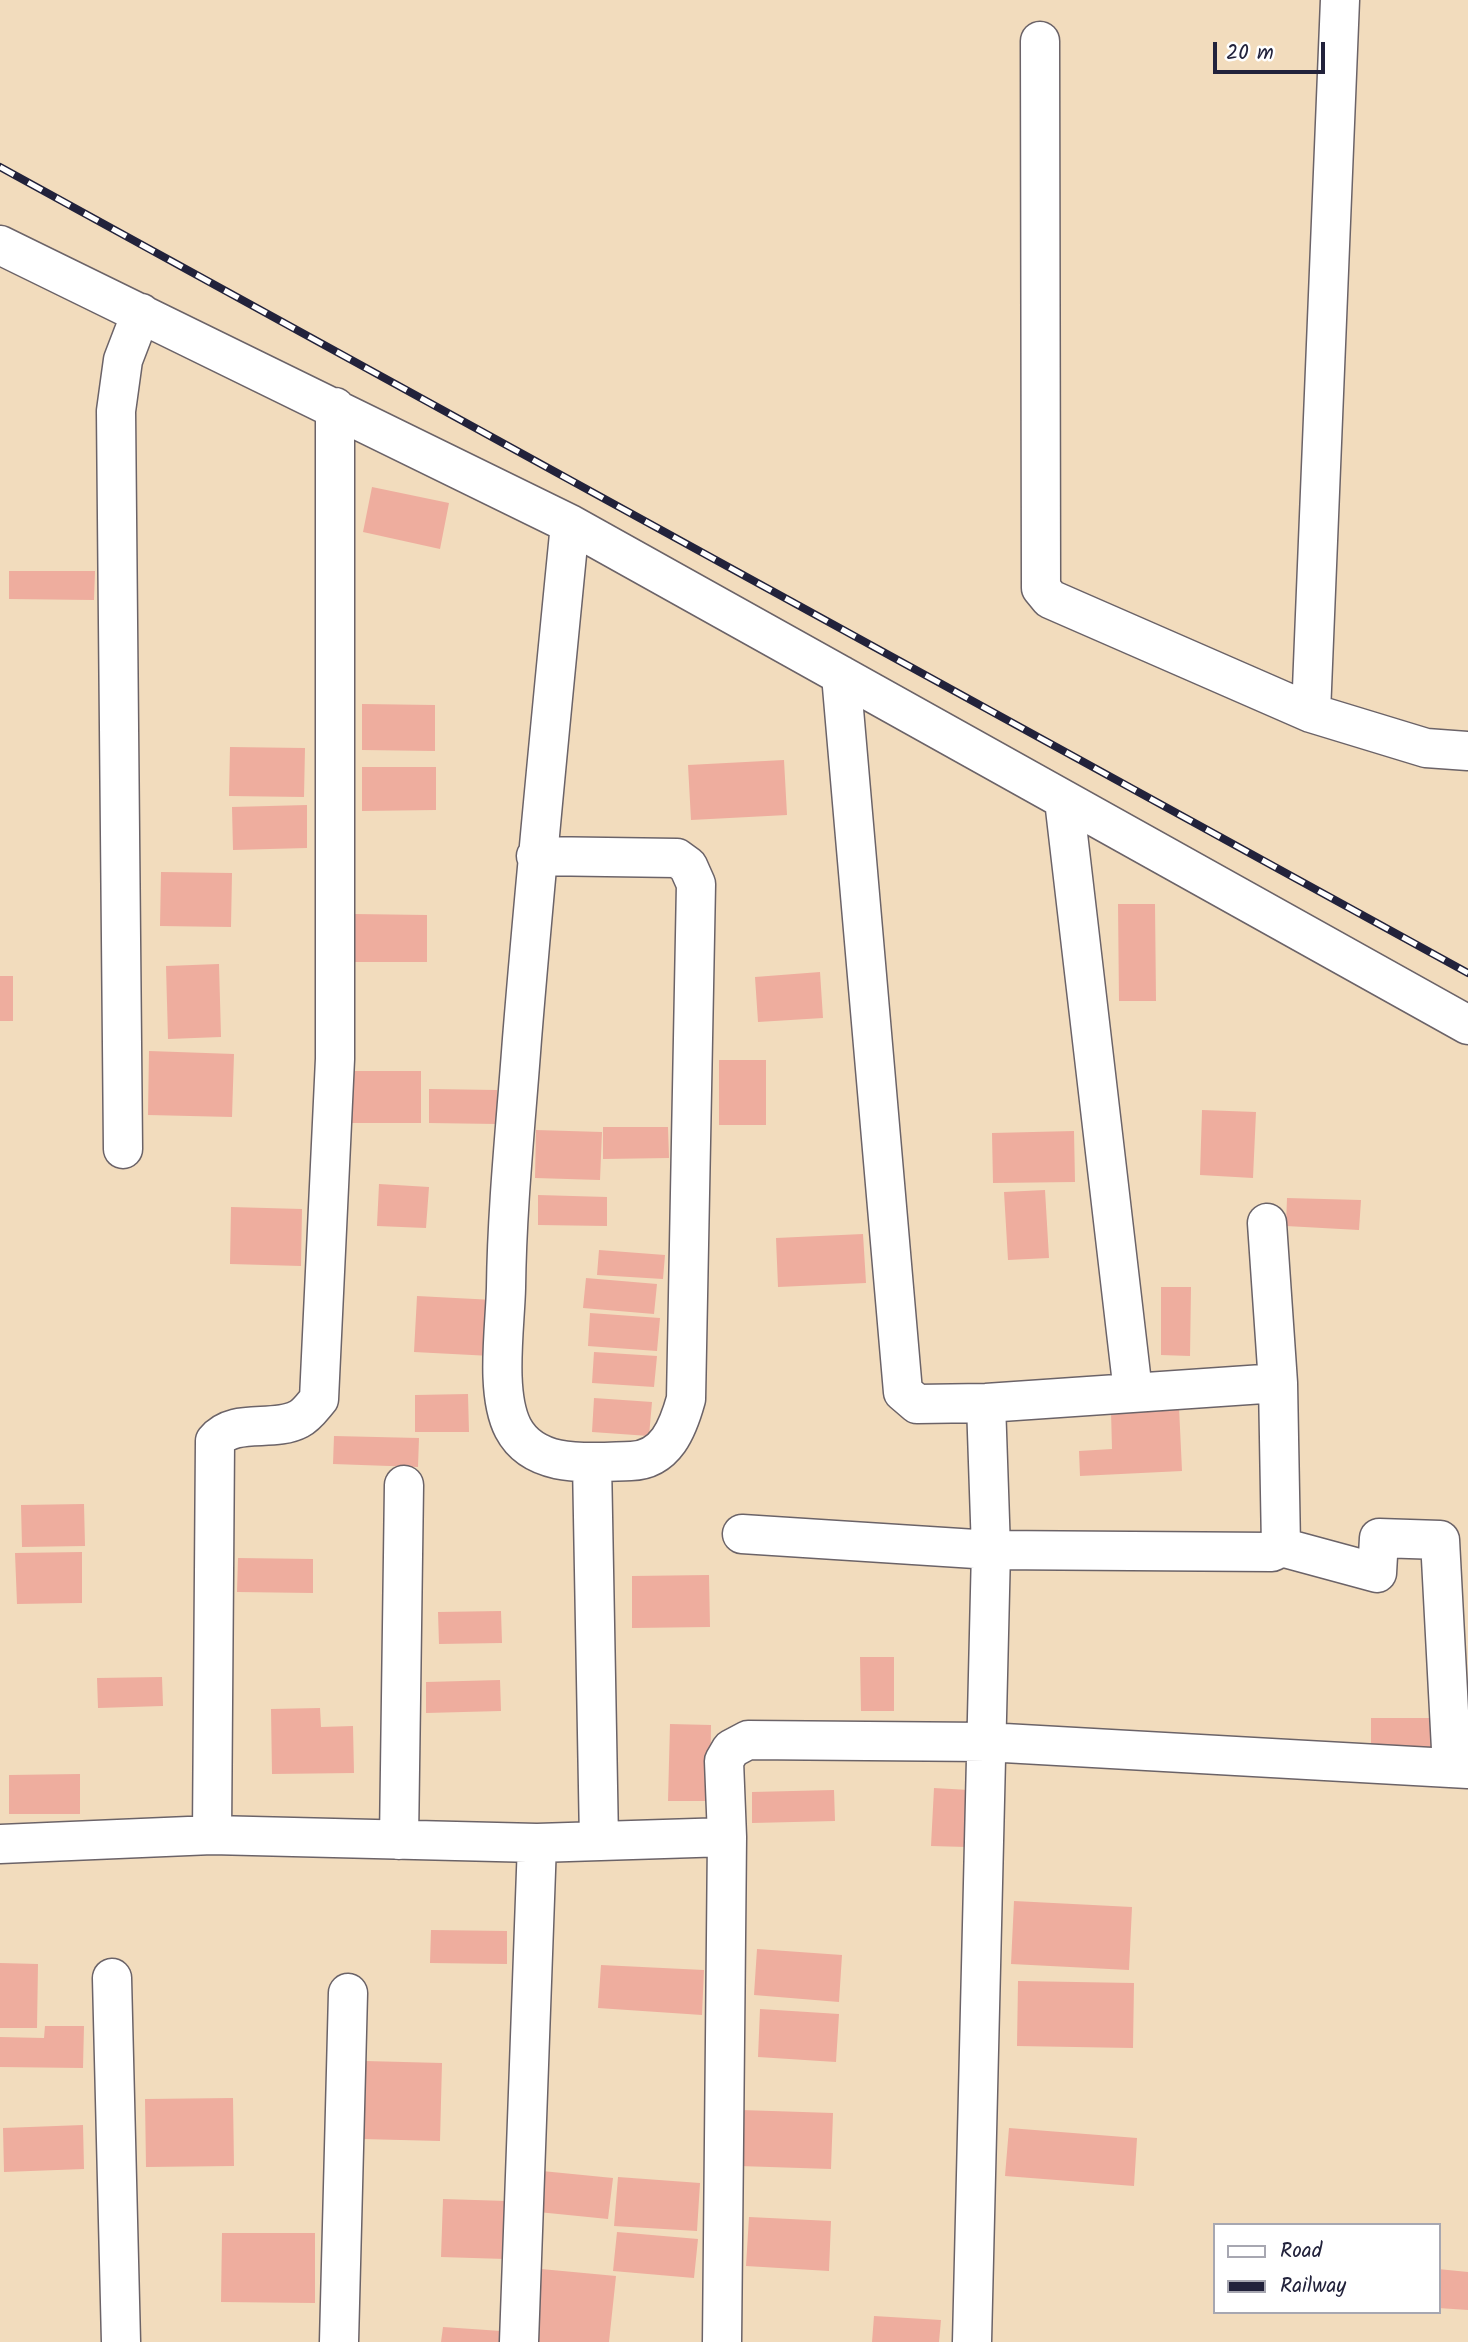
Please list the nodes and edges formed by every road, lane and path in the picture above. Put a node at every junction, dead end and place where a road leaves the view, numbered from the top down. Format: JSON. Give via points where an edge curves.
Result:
{"nodes":[{"id":1,"x":1340,"y":0,"type":"edge"},
{"id":2,"x":1040,"y":41,"type":"dead end"},
{"id":3,"x":0,"y":246,"type":"edge"},
{"id":4,"x":141,"y":313,"type":"junction"},
{"id":5,"x":335,"y":407,"type":"junction"},
{"id":6,"x":570,"y":524,"type":"junction"},
{"id":7,"x":841,"y":675,"type":"junction"},
{"id":8,"x":1311,"y":713,"type":"junction"},
{"id":9,"x":1468,"y":751,"type":"edge"},
{"id":10,"x":1064,"y":800,"type":"junction"},
{"id":11,"x":536,"y":856,"type":"junction"},
{"id":12,"x":1468,"y":1025,"type":"edge"},
{"id":13,"x":122,"y":1149,"type":"dead end"},
{"id":14,"x":1267,"y":1223,"type":"dead end"},
{"id":15,"x":1278,"y":1383,"type":"junction"},
{"id":16,"x":1133,"y":1392,"type":"junction"},
{"id":17,"x":986,"y":1403,"type":"junction"},
{"id":18,"x":592,"y":1462,"type":"junction"},
{"id":19,"x":404,"y":1485,"type":"dead end"},
{"id":20,"x":743,"y":1534,"type":"dead end"},
{"id":21,"x":1281,"y":1547,"type":"junction"},
{"id":22,"x":990,"y":1550,"type":"junction"},
{"id":23,"x":986,"y":1742,"type":"junction"},
{"id":24,"x":1460,"y":1769,"type":"edge"},
{"id":25,"x":212,"y":1835,"type":"junction"},
{"id":26,"x":727,"y":1837,"type":"junction"},
{"id":27,"x":399,"y":1840,"type":"junction"},
{"id":28,"x":599,"y":1841,"type":"junction"},
{"id":29,"x":537,"y":1843,"type":"junction"},
{"id":30,"x":0,"y":1844,"type":"edge"},
{"id":31,"x":112,"y":1978,"type":"dead end"},
{"id":32,"x":348,"y":1993,"type":"dead end"},
{"id":33,"x":121,"y":2342,"type":"edge"},
{"id":34,"x":339,"y":2342,"type":"edge"},
{"id":35,"x":519,"y":2342,"type":"edge"},
{"id":36,"x":722,"y":2342,"type":"edge"},
{"id":37,"x":972,"y":2342,"type":"edge"}],
"edges":[{"from":1,"to":8,"type":"street"},
{"from":2,"to":8,"type":"street","via":[[1041,588],[1050,599]]},
{"from":3,"to":4,"type":"street"},
{"from":4,"to":5,"type":"street"},
{"from":4,"to":13,"type":"street","via":[[122,360],[116,411]]},
{"from":5,"to":6,"type":"street"},
{"from":5,"to":25,"type":"street","via":[[335,1059],[319,1399],[302,1418],[282,1426],[230,1429],[215,1441]]},
{"from":6,"to":7,"type":"street"},
{"from":6,"to":11,"type":"street"},
{"from":7,"to":10,"type":"street"},
{"from":7,"to":17,"type":"street","via":[[903,1392],[917,1404]]},
{"from":8,"to":9,"type":"street","via":[[1426,748]]},
{"from":10,"to":12,"type":"street"},
{"from":10,"to":16,"type":"street"},
{"from":11,"to":18,"type":"street","via":[[507,1237],[503,1401],[513,1429],[528,1448],[542,1457]]},
{"from":11,"to":18,"type":"street","via":[[677,858],[688,866],[696,884],[686,1399],[678,1429],[661,1451],[640,1461]]},
{"from":14,"to":15,"type":"street"},
{"from":15,"to":16,"type":"street"},
{"from":15,"to":21,"type":"street"},
{"from":16,"to":17,"type":"street"},
{"from":17,"to":22,"type":"street"},
{"from":18,"to":28,"type":"street"},
{"from":19,"to":27,"type":"street"},
{"from":20,"to":22,"type":"street"},
{"from":21,"to":22,"type":"street","via":[[1272,1552]]},
{"from":21,"to":24,"type":"street","via":[[1377,1573],[1379,1538],[1440,1540]]},
{"from":22,"to":23,"type":"street"},
{"from":23,"to":24,"type":"street"},
{"from":23,"to":26,"type":"street","via":[[748,1740],[731,1749],[724,1761]]},
{"from":23,"to":37,"type":"street"},
{"from":25,"to":27,"type":"street"},
{"from":25,"to":30,"type":"street"},
{"from":26,"to":28,"type":"street"},
{"from":26,"to":36,"type":"street"},
{"from":27,"to":29,"type":"street"},
{"from":28,"to":29,"type":"street"},
{"from":29,"to":35,"type":"street"},
{"from":31,"to":33,"type":"street"},
{"from":32,"to":34,"type":"street"}]}
